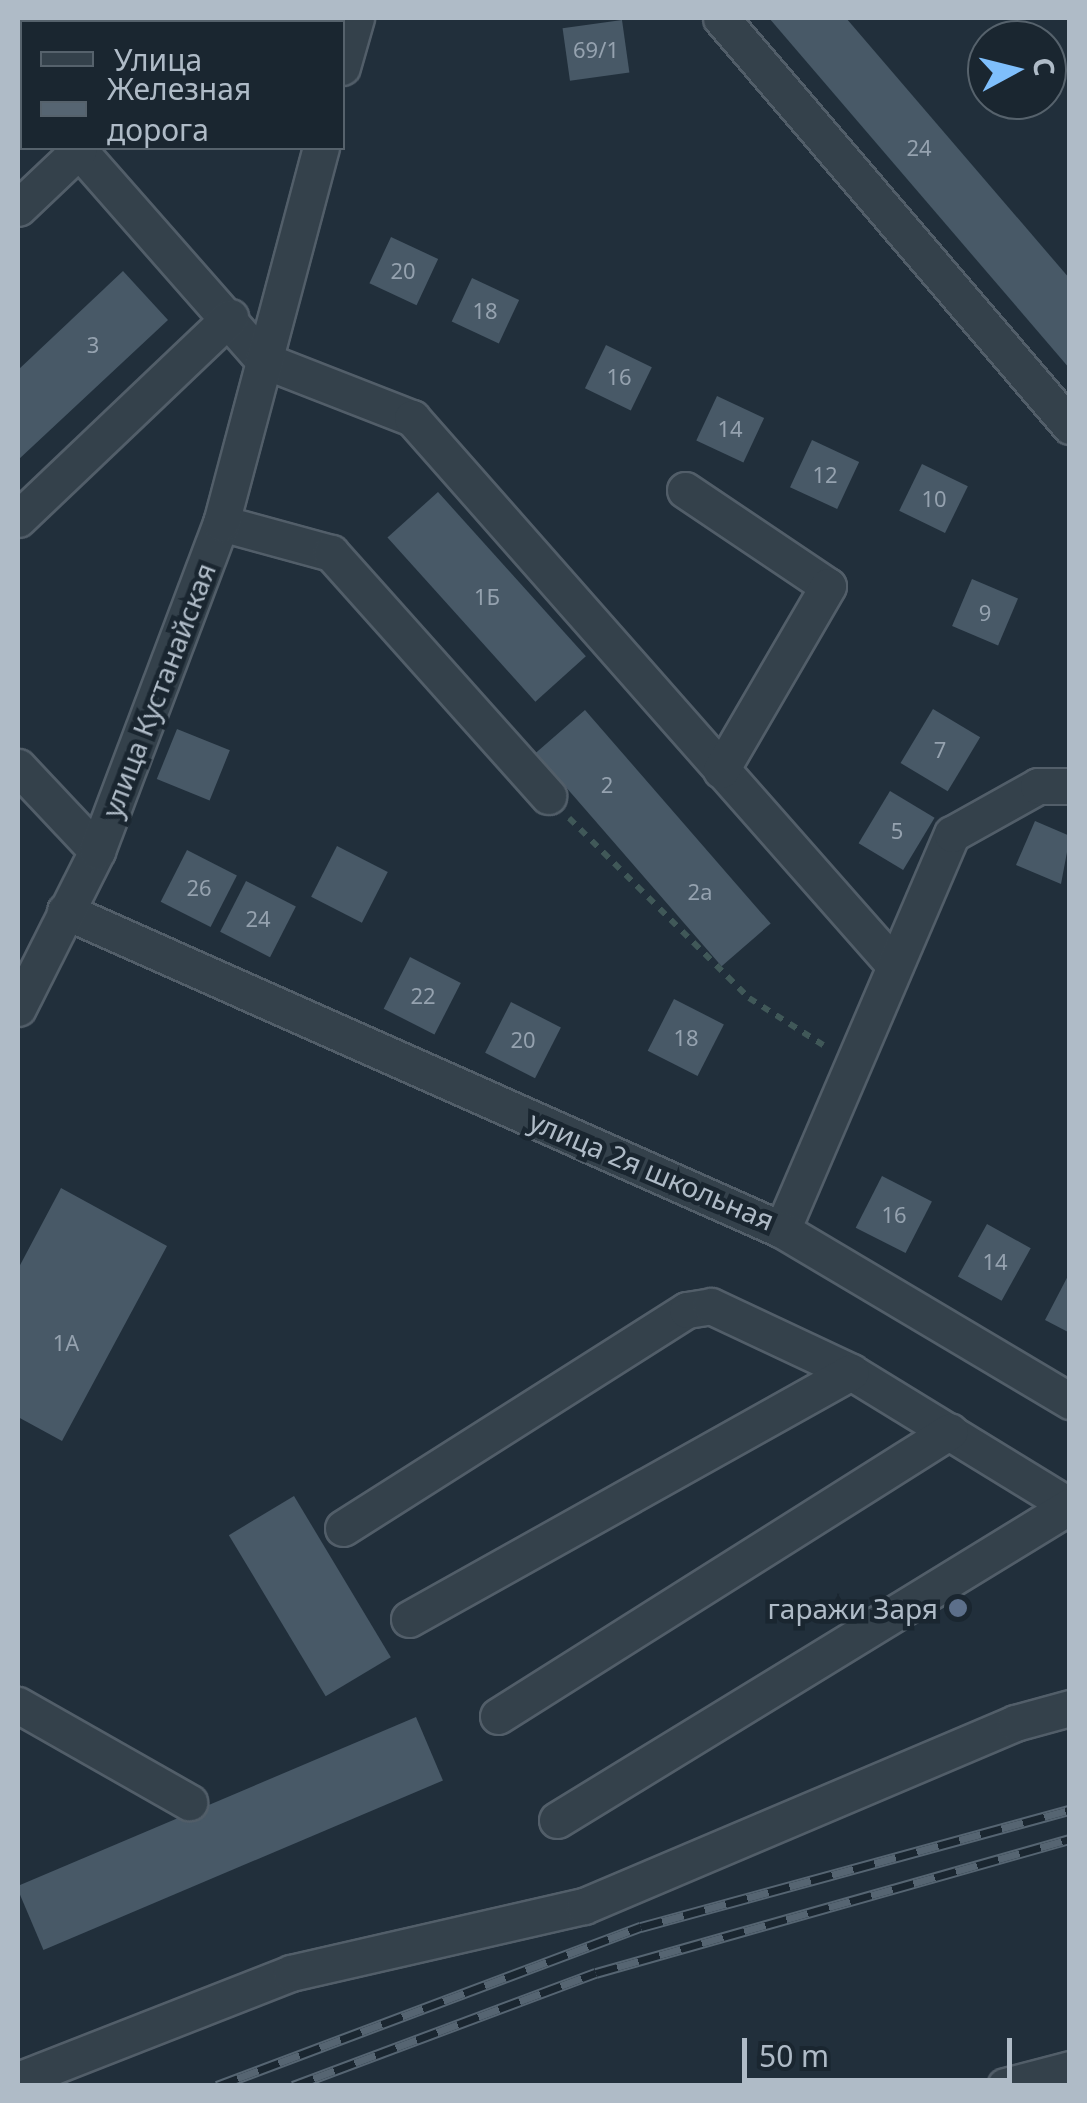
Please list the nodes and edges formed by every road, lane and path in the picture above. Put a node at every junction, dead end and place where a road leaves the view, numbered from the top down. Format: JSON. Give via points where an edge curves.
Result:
{"nodes":[{"id":1,"x":356,"y":18,"type":"edge"},
{"id":2,"x":720,"y":18,"type":"edge"},
{"id":3,"x":345,"y":57,"type":"edge"},
{"id":4,"x":76,"y":150,"type":"edge"},
{"id":5,"x":78,"y":150,"type":"edge"},
{"id":6,"x":320,"y":150,"type":"edge"},
{"id":7,"x":18,"y":208,"type":"edge"},
{"id":8,"x":230,"y":316,"type":"junction"},
{"id":9,"x":263,"y":360,"type":"junction"},
{"id":10,"x":1070,"y":426,"type":"edge"},
{"id":11,"x":685,"y":490,"type":"dead end"},
{"id":12,"x":18,"y":519,"type":"edge"},
{"id":13,"x":221,"y":523,"type":"junction"},
{"id":14,"x":18,"y":767,"type":"edge"},
{"id":15,"x":721,"y":770,"type":"junction"},
{"id":16,"x":1067,"y":778,"type":"edge"},
{"id":17,"x":548,"y":796,"type":"joint"},
{"id":18,"x":97,"y":851,"type":"junction"},
{"id":19,"x":65,"y":911,"type":"junction"},
{"id":20,"x":894,"y":965,"type":"junction"},
{"id":21,"x":18,"y":1008,"type":"edge"},
{"id":22,"x":850,"y":1062,"type":"junction"},
{"id":23,"x":782,"y":1230,"type":"junction"},
{"id":24,"x":851,"y":1372,"type":"junction"},
{"id":25,"x":1070,"y":1402,"type":"edge"},
{"id":26,"x":950,"y":1431,"type":"junction"},
{"id":27,"x":1070,"y":1506,"type":"edge"},
{"id":28,"x":343,"y":1528,"type":"dead end"},
{"id":29,"x":409,"y":1619,"type":"dead end"},
{"id":30,"x":18,"y":1705,"type":"edge"},
{"id":31,"x":1070,"y":1708,"type":"edge"},
{"id":32,"x":498,"y":1716,"type":"dead end"},
{"id":33,"x":189,"y":1802,"type":"dead end"},
{"id":34,"x":558,"y":1820,"type":"dead end"},
{"id":35,"x":1070,"y":2070,"type":"edge"},
{"id":36,"x":18,"y":2080,"type":"edge"},
{"id":37,"x":1004,"y":2086,"type":"edge"}],
"edges":[{"from":1,"to":3,"type":"street"},
{"from":2,"to":10,"type":"street"},
{"from":4,"to":7,"type":"street"},
{"from":5,"to":8,"type":"street"},
{"from":6,"to":9,"type":"street","name":"улица Кустанайская"},
{"from":8,"to":9,"type":"street"},
{"from":8,"to":12,"type":"street"},
{"from":9,"to":13,"type":"street","name":"улица Кустанайская"},
{"from":9,"to":15,"type":"street","via":[[412,418]]},
{"from":11,"to":15,"type":"street","via":[[828,586]]},
{"from":13,"to":17,"type":"street","via":[[331,553]]},
{"from":13,"to":18,"type":"street","name":"улица Кустанайская"},
{"from":14,"to":18,"type":"street"},
{"from":15,"to":20,"type":"street"},
{"from":16,"to":20,"type":"street","name":"улица 2я школьная","via":[[1016,796],[952,834]]},
{"from":17,"to":22,"type":"path","via":[[749,998]]},
{"from":18,"to":19,"type":"street","name":"улица Кустанайская"},
{"from":19,"to":21,"type":"street","name":"улица Кустанайская"},
{"from":19,"to":23,"type":"street","name":"улица 2я школьная"},
{"from":20,"to":22,"type":"street","name":"улица 2я школьная"},
{"from":22,"to":23,"type":"street","name":"улица 2я школьная"},
{"from":23,"to":25,"type":"street"},
{"from":24,"to":26,"type":"street"},
{"from":24,"to":28,"type":"street","via":[[711,1306],[687,1310]]},
{"from":24,"to":29,"type":"street"},
{"from":26,"to":27,"type":"street"},
{"from":26,"to":32,"type":"street"},
{"from":27,"to":34,"type":"street"},
{"from":30,"to":33,"type":"street"},
{"from":31,"to":36,"type":"street","via":[[1015,1722],[584,1906],[291,1973]]},
{"from":35,"to":37,"type":"street"}]}
